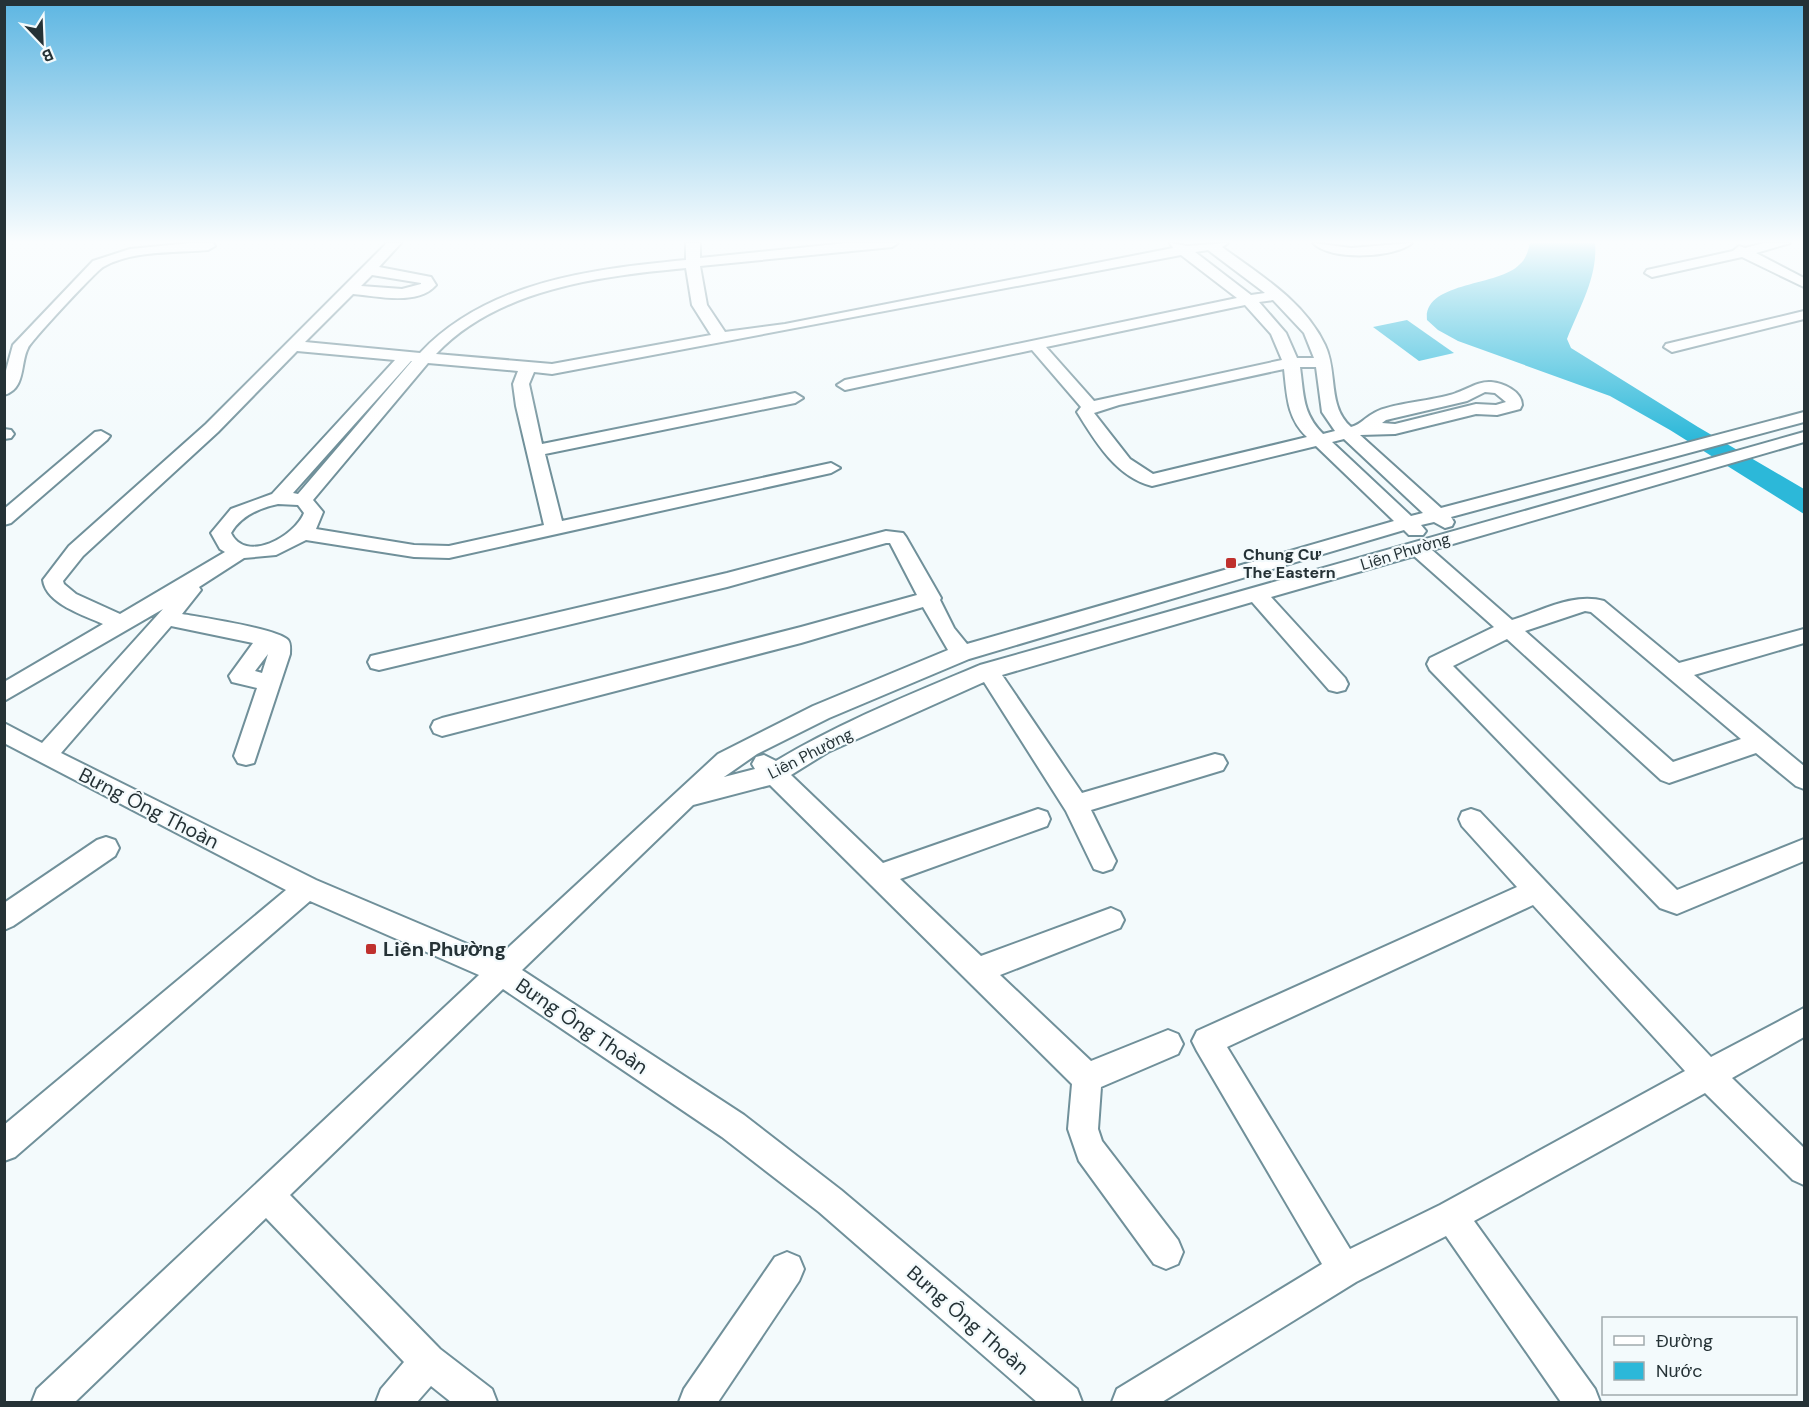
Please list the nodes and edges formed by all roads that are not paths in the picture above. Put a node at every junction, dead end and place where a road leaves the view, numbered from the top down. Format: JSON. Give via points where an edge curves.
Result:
{"nodes":[{"id":1,"x":56,"y":309,"type":"edge"},
{"id":2,"x":331,"y":309,"type":"edge"},
{"id":3,"x":469,"y":309,"type":"edge"},
{"id":4,"x":495,"y":309,"type":"edge"},
{"id":5,"x":699,"y":309,"type":"edge"},
{"id":6,"x":872,"y":309,"type":"edge"},
{"id":7,"x":1209,"y":309,"type":"edge"},
{"id":8,"x":1254,"y":309,"type":"edge"},
{"id":9,"x":1288,"y":309,"type":"edge"},
{"id":10,"x":1804,"y":315,"type":"edge"},
{"id":11,"x":722,"y":338,"type":"junction"},
{"id":12,"x":1036,"y":345,"type":"junction"},
{"id":13,"x":294,"y":346,"type":"junction"},
{"id":14,"x":1672,"y":347,"type":"dead end"},
{"id":15,"x":408,"y":356,"type":"junction"},
{"id":16,"x":425,"y":357,"type":"junction"},
{"id":17,"x":1323,"y":362,"type":"junction"},
{"id":18,"x":1291,"y":363,"type":"junction"},
{"id":19,"x":528,"y":368,"type":"junction"},
{"id":20,"x":845,"y":385,"type":"dead end"},
{"id":21,"x":4,"y":390,"type":"edge"},
{"id":22,"x":795,"y":398,"type":"dead end"},
{"id":23,"x":1091,"y":408,"type":"junction"},
{"id":24,"x":1804,"y":417,"type":"edge"},
{"id":25,"x":1368,"y":428,"type":"junction"},
{"id":26,"x":1345,"y":433,"type":"junction"},
{"id":27,"x":101,"y":436,"type":"dead end"},
{"id":28,"x":1804,"y":437,"type":"edge"},
{"id":29,"x":1318,"y":440,"type":"junction"},
{"id":30,"x":536,"y":451,"type":"junction"},
{"id":31,"x":831,"y":468,"type":"dead end"},
{"id":32,"x":278,"y":498,"type":"junction"},
{"id":33,"x":303,"y":500,"type":"junction"},
{"id":34,"x":1437,"y":515,"type":"junction"},
{"id":35,"x":4,"y":519,"type":"edge"},
{"id":36,"x":1407,"y":523,"type":"junction"},
{"id":37,"x":555,"y":530,"type":"junction"},
{"id":38,"x":304,"y":533,"type":"junction"},
{"id":39,"x":1460,"y":535,"type":"junction"},
{"id":40,"x":1424,"y":546,"type":"junction"},
{"id":41,"x":240,"y":552,"type":"junction"},
{"id":42,"x":202,"y":578,"type":"junction"},
{"id":43,"x":1257,"y":595,"type":"junction"},
{"id":44,"x":931,"y":598,"type":"junction"},
{"id":45,"x":167,"y":618,"type":"junction"},
{"id":46,"x":120,"y":623,"type":"junction"},
{"id":47,"x":1509,"y":629,"type":"junction"},
{"id":48,"x":1804,"y":636,"type":"edge"},
{"id":49,"x":268,"y":639,"type":"junction"},
{"id":50,"x":962,"y":653,"type":"junction"},
{"id":51,"x":379,"y":662,"type":"dead end"},
{"id":52,"x":988,"y":671,"type":"junction"},
{"id":53,"x":1674,"y":672,"type":"junction"},
{"id":54,"x":270,"y":683,"type":"junction"},
{"id":55,"x":1337,"y":684,"type":"dead end"},
{"id":56,"x":4,"y":693,"type":"edge"},
{"id":57,"x":442,"y":727,"type":"dead end"},
{"id":58,"x":4,"y":732,"type":"edge"},
{"id":59,"x":1760,"y":742,"type":"junction"},
{"id":60,"x":749,"y":748,"type":"junction"},
{"id":61,"x":45,"y":756,"type":"junction"},
{"id":62,"x":246,"y":756,"type":"dead end"},
{"id":63,"x":1215,"y":763,"type":"dead end"},
{"id":64,"x":774,"y":774,"type":"junction"},
{"id":65,"x":1804,"y":779,"type":"edge"},
{"id":66,"x":685,"y":797,"type":"junction"},
{"id":67,"x":1076,"y":805,"type":"junction"},
{"id":68,"x":1038,"y":819,"type":"dead end"},
{"id":69,"x":1471,"y":819,"type":"dead end"},
{"id":70,"x":106,"y":848,"type":"dead end"},
{"id":71,"x":1804,"y":850,"type":"edge"},
{"id":72,"x":1103,"y":861,"type":"dead end"},
{"id":73,"x":878,"y":876,"type":"junction"},
{"id":74,"x":307,"y":888,"type":"junction"},
{"id":75,"x":1538,"y":890,"type":"junction"},
{"id":76,"x":4,"y":918,"type":"edge"},
{"id":77,"x":1111,"y":920,"type":"dead end"},
{"id":78,"x":500,"y":971,"type":"junction"},
{"id":79,"x":976,"y":971,"type":"junction"},
{"id":80,"x":1804,"y":1022,"type":"edge"},
{"id":81,"x":1168,"y":1044,"type":"dead end"},
{"id":82,"x":1708,"y":1075,"type":"junction"},
{"id":83,"x":1087,"y":1078,"type":"junction"},
{"id":84,"x":4,"y":1146,"type":"edge"},
{"id":85,"x":1804,"y":1169,"type":"edge"},
{"id":86,"x":267,"y":1195,"type":"junction"},
{"id":87,"x":1450,"y":1216,"type":"junction"},
{"id":88,"x":1166,"y":1252,"type":"dead end"},
{"id":89,"x":787,"y":1269,"type":"dead end"},
{"id":90,"x":1344,"y":1270,"type":"junction"},
{"id":91,"x":428,"y":1361,"type":"junction"},
{"id":92,"x":50,"y":1402,"type":"edge"},
{"id":93,"x":393,"y":1402,"type":"edge"},
{"id":94,"x":479,"y":1402,"type":"edge"},
{"id":95,"x":697,"y":1402,"type":"edge"},
{"id":96,"x":1064,"y":1402,"type":"edge"},
{"id":97,"x":1130,"y":1402,"type":"edge"},
{"id":98,"x":1582,"y":1402,"type":"edge"}],
"edges":[{"from":1,"to":21,"type":"street","via":[[21,345],[15,376]]},
{"from":2,"to":13,"type":"street"},
{"from":3,"to":15,"type":"street","via":[[434,330]]},
{"from":4,"to":16,"type":"street","via":[[467,321]]},
{"from":5,"to":11,"type":"street","via":[[705,321]]},
{"from":6,"to":11,"type":"street"},
{"from":7,"to":12,"type":"street"},
{"from":8,"to":18,"type":"street","via":[[1278,333]]},
{"from":9,"to":17,"type":"street","via":[[1310,330]]},
{"from":10,"to":14,"type":"street"},
{"from":11,"to":19,"type":"street","via":[[566,368]]},
{"from":12,"to":20,"type":"street"},
{"from":12,"to":23,"type":"street"},
{"from":13,"to":15,"type":"street"},
{"from":13,"to":46,"type":"street","via":[[212,428],[76,551],[53,580],[54,587],[69,598]]},
{"from":15,"to":16,"type":"street"},
{"from":15,"to":32,"type":"street"},
{"from":16,"to":19,"type":"street"},
{"from":16,"to":33,"type":"street"},
{"from":17,"to":18,"type":"street"},
{"from":17,"to":26,"type":"street","via":[[1327,407]]},
{"from":18,"to":23,"type":"street"},
{"from":18,"to":29,"type":"street","via":[[1295,408]]},
{"from":19,"to":30,"type":"street","via":[[521,384]]},
{"from":22,"to":30,"type":"street"},
{"from":23,"to":29,"type":"street","via":[[1085,412],[1099,434],[1145,479]]},
{"from":24,"to":34,"type":"street","name":"Liên Phường"},
{"from":25,"to":25,"type":"street","via":[[1395,429],[1476,409],[1509,408],[1514,400],[1502,391],[1483,386],[1461,397],[1380,416]]},
{"from":25,"to":26,"type":"street"},
{"from":26,"to":29,"type":"street"},
{"from":26,"to":34,"type":"street"},
{"from":27,"to":35,"type":"street"},
{"from":28,"to":39,"type":"street","name":"Liên Phường"},
{"from":29,"to":36,"type":"street"},
{"from":30,"to":37,"type":"street"},
{"from":31,"to":37,"type":"street"},
{"from":32,"to":33,"type":"street"},
{"from":32,"to":41,"type":"street","via":[[248,507],[226,524],[222,542]]},
{"from":33,"to":38,"type":"street","via":[[314,512],[314,520]]},
{"from":34,"to":36,"type":"street","name":"Liên Phường"},
{"from":34,"to":39,"type":"street"},
{"from":36,"to":40,"type":"street"},
{"from":36,"to":50,"type":"street","name":"Liên Phường"},
{"from":37,"to":38,"type":"street","via":[[450,552],[414,551]]},
{"from":38,"to":41,"type":"street","via":[[270,550]]},
{"from":39,"to":40,"type":"street","name":"Liên Phường"},
{"from":40,"to":43,"type":"street","name":"Liên Phường"},
{"from":40,"to":47,"type":"street"},
{"from":41,"to":42,"type":"street"},
{"from":42,"to":45,"type":"street"},
{"from":42,"to":46,"type":"street"},
{"from":43,"to":52,"type":"street","name":"Liên Phường"},
{"from":43,"to":55,"type":"street"},
{"from":44,"to":50,"type":"street","via":[[946,632]]},
{"from":44,"to":51,"type":"street","via":[[899,541],[886,537],[726,580]]},
{"from":44,"to":57,"type":"street"},
{"from":45,"to":49,"type":"street"},
{"from":45,"to":61,"type":"street"},
{"from":46,"to":56,"type":"street"},
{"from":47,"to":53,"type":"street","via":[[1592,604]]},
{"from":47,"to":59,"type":"street","via":[[1669,773]]},
{"from":47,"to":71,"type":"street","via":[[1437,664],[1669,900],[1677,902]]},
{"from":48,"to":53,"type":"street"},
{"from":49,"to":54,"type":"street","via":[[279,644],[280,649]]},
{"from":49,"to":54,"type":"street","via":[[240,676]]},
{"from":50,"to":60,"type":"street","name":"Liên Phường","via":[[830,708]]},
{"from":52,"to":64,"type":"street","name":"Liên Phường","via":[[820,746]]},
{"from":52,"to":67,"type":"street"},
{"from":53,"to":59,"type":"street"},
{"from":54,"to":62,"type":"street"},
{"from":58,"to":61,"type":"street","name":"Bưng Ông Thoàn"},
{"from":59,"to":65,"type":"street"},
{"from":60,"to":64,"type":"street"},
{"from":60,"to":66,"type":"street","name":"Liên Phường","via":[[726,761]]},
{"from":61,"to":74,"type":"street","name":"Bưng Ông Thoàn"},
{"from":63,"to":67,"type":"street"},
{"from":64,"to":66,"type":"street","name":"Liên Phường"},
{"from":64,"to":73,"type":"street"},
{"from":66,"to":78,"type":"street"},
{"from":67,"to":72,"type":"street"},
{"from":68,"to":73,"type":"street"},
{"from":69,"to":75,"type":"street"},
{"from":70,"to":76,"type":"street"},
{"from":73,"to":79,"type":"street"},
{"from":74,"to":78,"type":"street","name":"Bưng Ông Thoàn"},
{"from":74,"to":84,"type":"street"},
{"from":75,"to":82,"type":"street"},
{"from":75,"to":90,"type":"street","via":[[1207,1041]]},
{"from":77,"to":79,"type":"street"},
{"from":78,"to":86,"type":"street"},
{"from":78,"to":96,"type":"street","name":"Bưng Ông Thoàn","via":[[751,1140],[830,1201]]},
{"from":79,"to":83,"type":"street"},
{"from":80,"to":82,"type":"street"},
{"from":81,"to":83,"type":"street"},
{"from":82,"to":85,"type":"street"},
{"from":82,"to":87,"type":"street"},
{"from":83,"to":88,"type":"street","via":[[1083,1129],[1090,1149]]},
{"from":86,"to":91,"type":"street"},
{"from":86,"to":92,"type":"street"},
{"from":87,"to":90,"type":"street"},
{"from":87,"to":98,"type":"street"},
{"from":89,"to":95,"type":"street"},
{"from":90,"to":97,"type":"street"},
{"from":91,"to":93,"type":"street"},
{"from":91,"to":94,"type":"street"}]}
